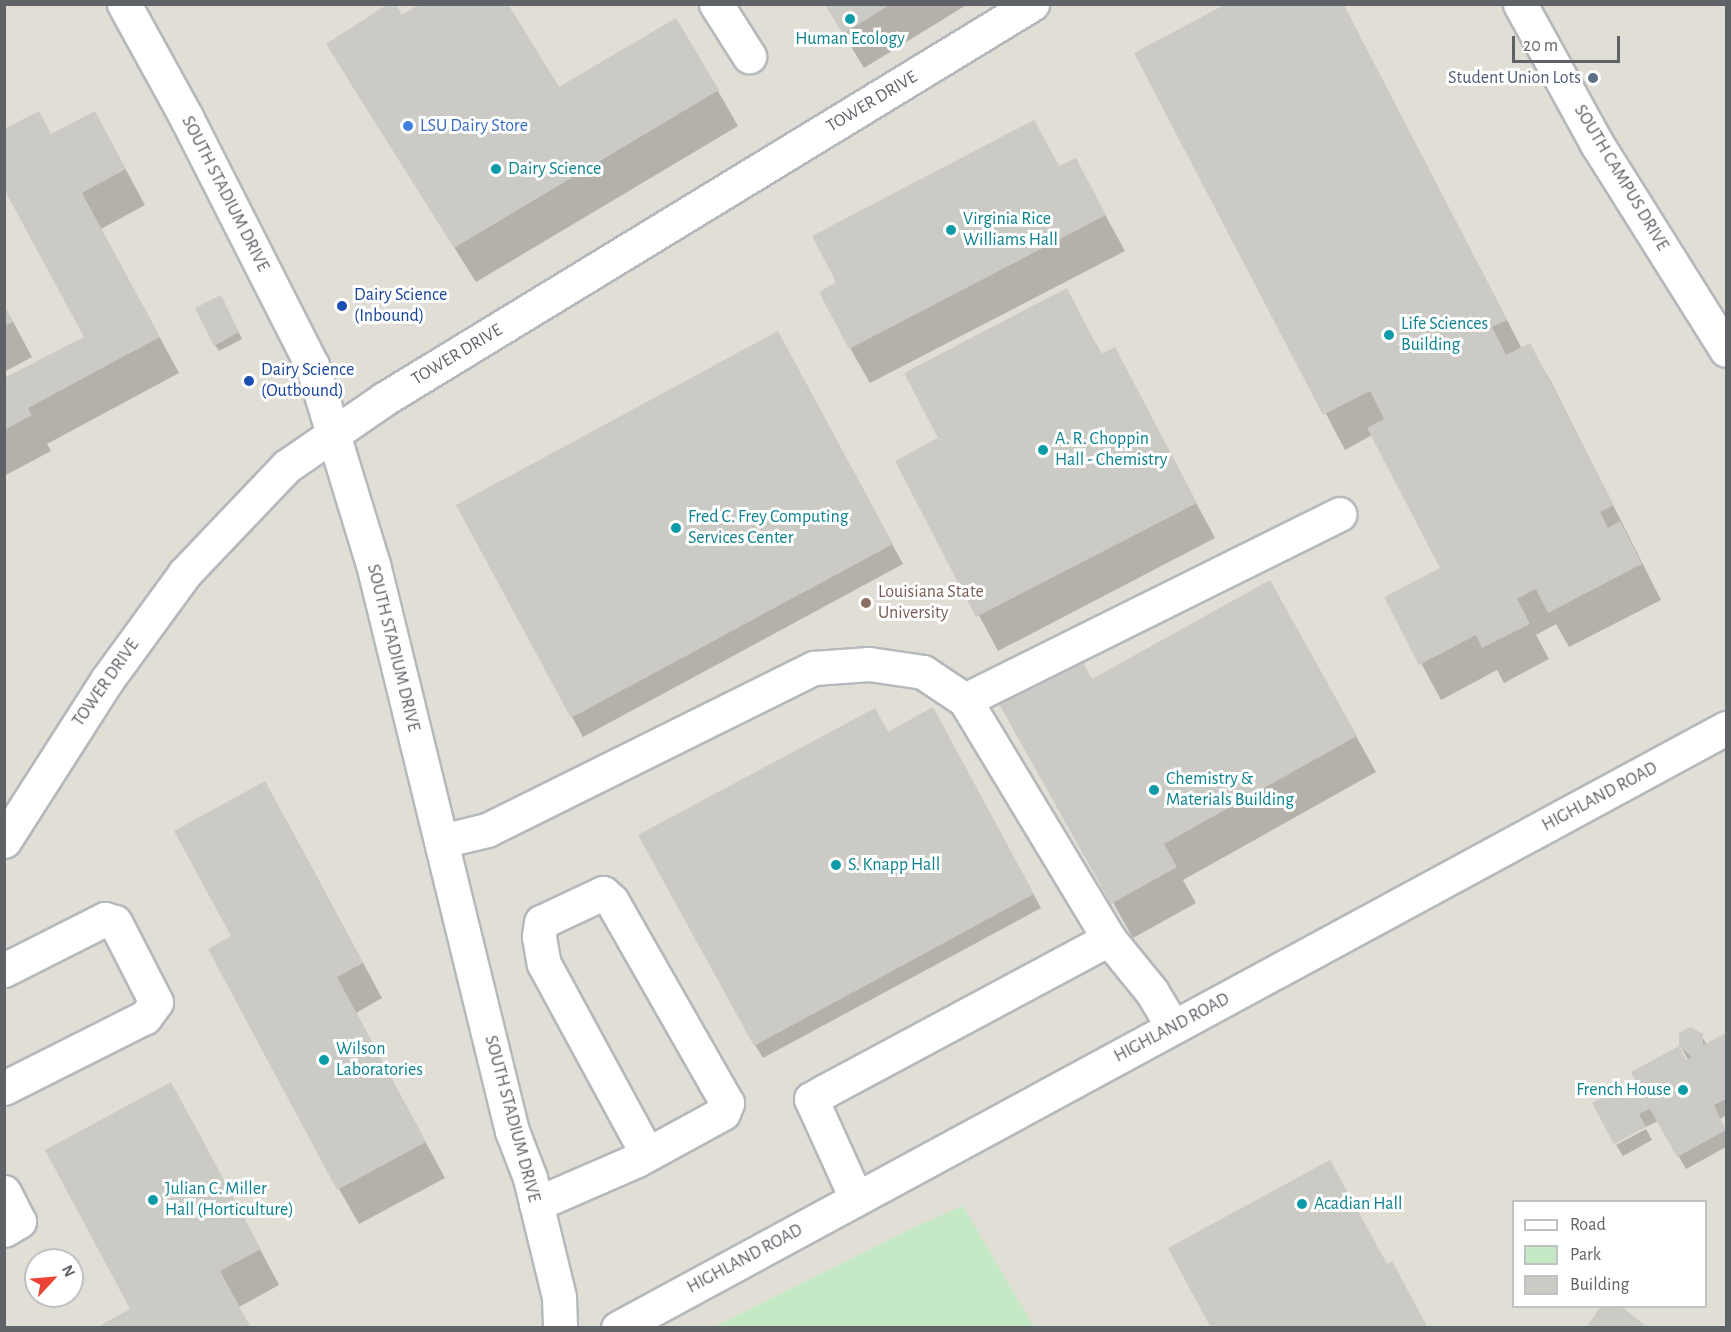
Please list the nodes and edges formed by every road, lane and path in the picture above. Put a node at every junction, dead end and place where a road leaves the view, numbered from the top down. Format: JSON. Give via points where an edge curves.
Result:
{"nodes":[{"id":1,"x":124,"y":4,"type":"edge"},
{"id":2,"x":716,"y":4,"type":"edge"},
{"id":3,"x":1032,"y":4,"type":"edge"},
{"id":4,"x":1520,"y":4,"type":"edge"},
{"id":5,"x":748,"y":56,"type":"dead end"},
{"id":6,"x":1726,"y":350,"type":"edge"},
{"id":7,"x":333,"y":435,"type":"junction"},
{"id":8,"x":1339,"y":514,"type":"dead end"},
{"id":9,"x":965,"y":700,"type":"junction"},
{"id":10,"x":1726,"y":728,"type":"edge"},
{"id":11,"x":4,"y":841,"type":"edge"},
{"id":12,"x":441,"y":841,"type":"junction"},
{"id":13,"x":1109,"y":939,"type":"junction"},
{"id":14,"x":4,"y":970,"type":"edge"},
{"id":15,"x":1173,"y":1027,"type":"junction"},
{"id":16,"x":4,"y":1088,"type":"edge"},
{"id":17,"x":647,"y":1154,"type":"junction"},
{"id":18,"x":4,"y":1192,"type":"edge"},
{"id":19,"x":856,"y":1198,"type":"junction"},
{"id":20,"x":536,"y":1204,"type":"junction"},
{"id":21,"x":4,"y":1230,"type":"edge"},
{"id":22,"x":560,"y":1328,"type":"edge"},
{"id":23,"x":618,"y":1328,"type":"edge"}],
"edges":[{"from":1,"to":7,"type":"street","name":"SOUTH STADIUM DRIVE","via":[[312,365]]},
{"from":2,"to":5,"type":"street"},
{"from":3,"to":7,"type":"street","name":"TOWER DRIVE","via":[[384,399]]},
{"from":4,"to":6,"type":"street","name":"SOUTH CAMPUS DRIVE","via":[[1597,144]]},
{"from":7,"to":11,"type":"street","name":"TOWER DRIVE","via":[[287,466],[185,573],[106,680]]},
{"from":7,"to":12,"type":"street","name":"SOUTH STADIUM DRIVE","via":[[373,564]]},
{"from":8,"to":9,"type":"street"},
{"from":9,"to":12,"type":"street","via":[[923,672],[868,664],[814,668],[487,830]]},
{"from":9,"to":13,"type":"street"},
{"from":10,"to":15,"type":"street","name":"HIGHLAND ROAD"},
{"from":12,"to":20,"type":"street","name":"SOUTH STADIUM DRIVE","via":[[512,1131]]},
{"from":13,"to":15,"type":"street","via":[[1152,992]]},
{"from":13,"to":19,"type":"street","via":[[811,1100]]},
{"from":14,"to":16,"type":"street","via":[[105,919],[115,922],[156,1002],[145,1017]]},
{"from":15,"to":19,"type":"street","name":"HIGHLAND ROAD"},
{"from":17,"to":17,"type":"street","via":[[723,1113],[726,1103],[612,901],[603,893],[541,922],[539,937],[544,964]]},
{"from":17,"to":20,"type":"street"},
{"from":18,"to":21,"type":"street","via":[[19,1221]]},
{"from":19,"to":23,"type":"street","name":"HIGHLAND ROAD"},
{"from":20,"to":22,"type":"street","name":"SOUTH STADIUM DRIVE","via":[[559,1297]]}]}
